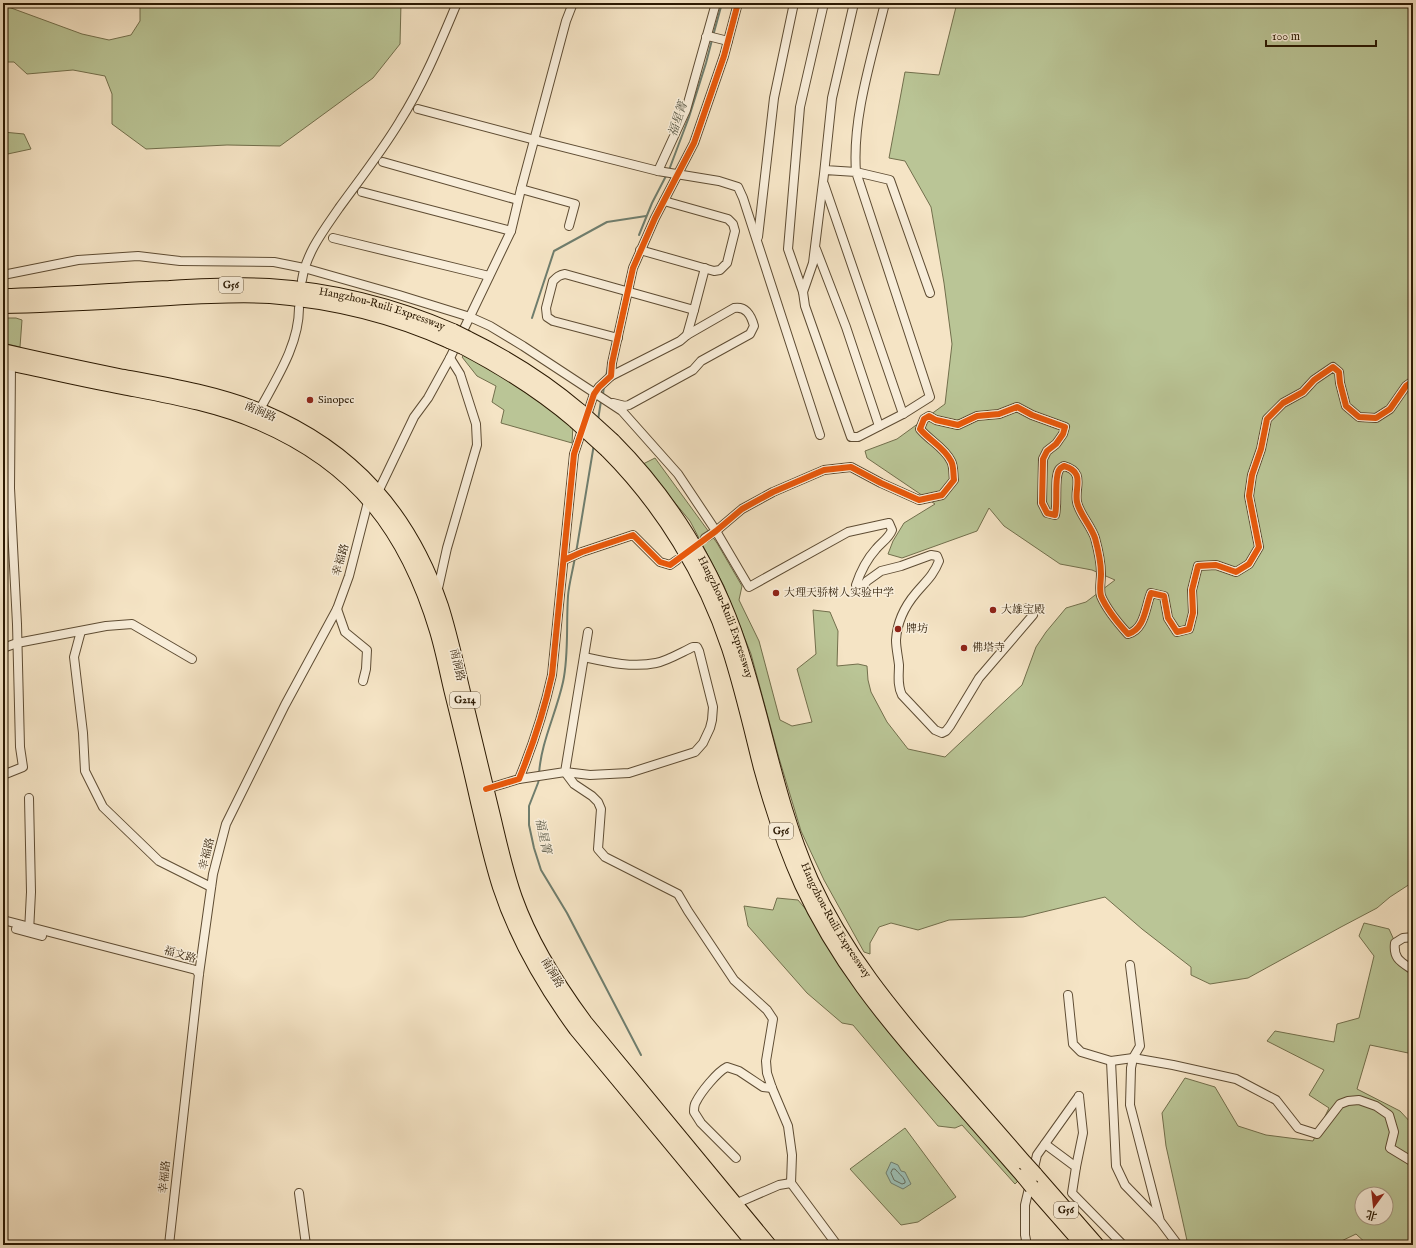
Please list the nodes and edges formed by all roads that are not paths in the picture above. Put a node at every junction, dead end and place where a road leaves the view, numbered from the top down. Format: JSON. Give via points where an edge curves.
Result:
{"nodes":[{"id":1,"x":457,"y":3,"type":"edge"},
{"id":2,"x":573,"y":3,"type":"edge"},
{"id":3,"x":716,"y":3,"type":"edge"},
{"id":4,"x":738,"y":3,"type":"edge"},
{"id":5,"x":794,"y":3,"type":"edge"},
{"id":6,"x":824,"y":3,"type":"edge"},
{"id":7,"x":854,"y":3,"type":"edge"},
{"id":8,"x":885,"y":3,"type":"edge"},
{"id":9,"x":707,"y":36,"type":"junction"},
{"id":10,"x":728,"y":41,"type":"junction"},
{"id":11,"x":418,"y":109,"type":"dead end"},
{"id":12,"x":535,"y":140,"type":"junction"},
{"id":13,"x":383,"y":162,"type":"dead end"},
{"id":14,"x":825,"y":170,"type":"junction"},
{"id":15,"x":660,"y":171,"type":"junction"},
{"id":16,"x":856,"y":172,"type":"junction"},
{"id":17,"x":676,"y":173,"type":"junction"},
{"id":18,"x":823,"y":182,"type":"junction"},
{"id":19,"x":521,"y":189,"type":"junction"},
{"id":20,"x":362,"y":192,"type":"dead end"},
{"id":21,"x":518,"y":200,"type":"junction"},
{"id":22,"x":664,"y":201,"type":"junction"},
{"id":23,"x":569,"y":226,"type":"dead end"},
{"id":24,"x":511,"y":231,"type":"junction"},
{"id":25,"x":333,"y":238,"type":"dead end"},
{"id":26,"x":757,"y":240,"type":"junction"},
{"id":27,"x":815,"y":248,"type":"junction"},
{"id":28,"x":640,"y":250,"type":"junction"},
{"id":29,"x":304,"y":268,"type":"junction"},
{"id":30,"x":705,"y":268,"type":"junction"},
{"id":31,"x":3,"y":275,"type":"edge"},
{"id":32,"x":489,"y":276,"type":"junction"},
{"id":33,"x":302,"y":280,"type":"dead end"},
{"id":34,"x":627,"y":292,"type":"junction"},
{"id":35,"x":803,"y":292,"type":"junction"},
{"id":36,"x":930,"y":293,"type":"dead end"},
{"id":37,"x":3,"y":296,"type":"edge"},
{"id":38,"x":3,"y":306,"type":"edge"},
{"id":39,"x":299,"y":308,"type":"dead end"},
{"id":40,"x":694,"y":310,"type":"junction"},
{"id":41,"x":470,"y":317,"type":"junction"},
{"id":42,"x":687,"y":335,"type":"junction"},
{"id":43,"x":451,"y":336,"type":"junction"},
{"id":44,"x":618,"y":338,"type":"junction"},
{"id":45,"x":3,"y":351,"type":"edge"},
{"id":46,"x":450,"y":358,"type":"junction"},
{"id":47,"x":7,"y":363,"type":"edge"},
{"id":48,"x":611,"y":376,"type":"junction"},
{"id":49,"x":1413,"y":381,"type":"edge"},
{"id":50,"x":596,"y":395,"type":"junction"},
{"id":51,"x":608,"y":402,"type":"junction"},
{"id":52,"x":259,"y":411,"type":"junction"},
{"id":53,"x":903,"y":414,"type":"junction"},
{"id":54,"x":879,"y":426,"type":"junction"},
{"id":55,"x":820,"y":435,"type":"dead end"},
{"id":56,"x":373,"y":495,"type":"junction"},
{"id":57,"x":716,"y":531,"type":"junction"},
{"id":58,"x":705,"y":538,"type":"dead end"},
{"id":59,"x":567,"y":559,"type":"junction"},
{"id":60,"x":676,"y":560,"type":"dead end"},
{"id":61,"x":436,"y":594,"type":"junction"},
{"id":62,"x":1027,"y":608,"type":"dead end"},
{"id":63,"x":338,"y":609,"type":"junction"},
{"id":64,"x":81,"y":631,"type":"junction"},
{"id":65,"x":588,"y":632,"type":"dead end"},
{"id":66,"x":17,"y":644,"type":"junction"},
{"id":67,"x":3,"y":648,"type":"edge"},
{"id":68,"x":584,"y":657,"type":"junction"},
{"id":69,"x":192,"y":659,"type":"dead end"},
{"id":70,"x":364,"y":681,"type":"dead end"},
{"id":71,"x":565,"y":772,"type":"junction"},
{"id":72,"x":3,"y":775,"type":"edge"},
{"id":73,"x":519,"y":779,"type":"junction"},
{"id":74,"x":481,"y":790,"type":"junction"},
{"id":75,"x":29,"y":798,"type":"dead end"},
{"id":76,"x":211,"y":887,"type":"junction"},
{"id":77,"x":3,"y":920,"type":"edge"},
{"id":78,"x":3,"y":926,"type":"edge"},
{"id":79,"x":30,"y":930,"type":"junction"},
{"id":80,"x":1413,"y":937,"type":"edge"},
{"id":81,"x":1130,"y":965,"type":"dead end"},
{"id":82,"x":1413,"y":970,"type":"edge"},
{"id":83,"x":199,"y":974,"type":"junction"},
{"id":84,"x":1068,"y":995,"type":"dead end"},
{"id":85,"x":1133,"y":1058,"type":"junction"},
{"id":86,"x":1111,"y":1061,"type":"junction"},
{"id":87,"x":772,"y":1088,"type":"junction"},
{"id":88,"x":1045,"y":1144,"type":"junction"},
{"id":89,"x":736,"y":1158,"type":"dead end"},
{"id":90,"x":1413,"y":1162,"type":"edge"},
{"id":91,"x":1076,"y":1167,"type":"junction"},
{"id":92,"x":1029,"y":1175,"type":"junction"},
{"id":93,"x":791,"y":1183,"type":"junction"},
{"id":94,"x":299,"y":1193,"type":"dead end"},
{"id":95,"x":735,"y":1204,"type":"junction"},
{"id":96,"x":1160,"y":1221,"type":"junction"},
{"id":97,"x":169,"y":1245,"type":"edge"},
{"id":98,"x":306,"y":1245,"type":"edge"},
{"id":99,"x":755,"y":1245,"type":"edge"},
{"id":100,"x":769,"y":1245,"type":"edge"},
{"id":101,"x":837,"y":1245,"type":"edge"},
{"id":102,"x":1027,"y":1245,"type":"edge"},
{"id":103,"x":1083,"y":1245,"type":"edge"},
{"id":104,"x":1097,"y":1245,"type":"edge"},
{"id":105,"x":1123,"y":1245,"type":"edge"},
{"id":106,"x":1178,"y":1245,"type":"edge"}],
"edges":[{"from":1,"to":29,"type":"street","via":[[418,90],[400,122],[327,226]]},
{"from":2,"to":12,"type":"street","name":"幸福路"},
{"from":3,"to":9,"type":"street"},
{"from":4,"to":10,"type":"street"},
{"from":5,"to":26,"type":"street","via":[[774,98]]},
{"from":6,"to":35,"type":"street","via":[[800,107],[788,249]]},
{"from":7,"to":14,"type":"street","via":[[832,98]]},
{"from":8,"to":16,"type":"street","via":[[860,108],[855,155]]},
{"from":9,"to":10,"type":"street"},
{"from":9,"to":15,"type":"street","via":[[686,110]]},
{"from":10,"to":17,"type":"street","via":[[694,143]]},
{"from":11,"to":12,"type":"street"},
{"from":12,"to":15,"type":"street"},
{"from":12,"to":19,"type":"street","name":"幸福路"},
{"from":13,"to":21,"type":"street"},
{"from":14,"to":16,"type":"street"},
{"from":14,"to":18,"type":"street"},
{"from":15,"to":17,"type":"street"},
{"from":16,"to":36,"type":"street","via":[[890,180]]},
{"from":16,"to":53,"type":"street","via":[[930,397]]},
{"from":17,"to":22,"type":"street"},
{"from":17,"to":26,"type":"street","via":[[738,187]]},
{"from":18,"to":27,"type":"street"},
{"from":18,"to":53,"type":"street"},
{"from":19,"to":21,"type":"street","name":"幸福路"},
{"from":19,"to":23,"type":"street","via":[[575,204]]},
{"from":20,"to":24,"type":"street"},
{"from":21,"to":24,"type":"street","name":"幸福路"},
{"from":22,"to":28,"type":"street"},
{"from":22,"to":30,"type":"street","via":[[728,219],[733,224],[735,231],[726,266],[718,271]]},
{"from":24,"to":32,"type":"street","name":"幸福路"},
{"from":25,"to":32,"type":"street"},
{"from":26,"to":55,"type":"street"},
{"from":27,"to":35,"type":"street","via":[[813,263]]},
{"from":27,"to":54,"type":"street","via":[[846,327]]},
{"from":28,"to":30,"type":"street"},
{"from":28,"to":34,"type":"street"},
{"from":29,"to":31,"type":"street","via":[[274,262],[180,261],[138,256],[78,260]]},
{"from":29,"to":33,"type":"street"},
{"from":29,"to":41,"type":"street"},
{"from":30,"to":40,"type":"street"},
{"from":32,"to":41,"type":"street","name":"幸福路"},
{"from":34,"to":40,"type":"street"},
{"from":34,"to":44,"type":"street"},
{"from":34,"to":44,"type":"street","via":[[565,274],[553,281],[546,308],[547,317],[553,321]]},
{"from":35,"to":54,"type":"street","via":[[805,306],[851,437],[858,437]]},
{"from":37,"to":43,"type":"highway","name":"Hangzhou–Ruili Expressway","number":"G56","via":[[205,286],[269,286],[358,299],[413,315]]},
{"from":38,"to":43,"type":"highway","name":"Hangzhou–Ruili Expressway","number":"G56","via":[[206,296],[268,296],[356,309]]},
{"from":39,"to":52,"type":"street","via":[[299,322],[294,340],[280,373]]},
{"from":40,"to":42,"type":"street"},
{"from":41,"to":46,"type":"street","name":"幸福路"},
{"from":41,"to":50,"type":"street","via":[[523,346]]},
{"from":42,"to":48,"type":"street"},
{"from":42,"to":51,"type":"street","via":[[739,307],[746,310],[754,326],[750,334],[701,361],[693,370],[629,405]]},
{"from":43,"to":92,"type":"highway","name":"Hangzhou–Ruili Expressway","number":"G56","bridge":true,"via":[[578,416],[650,482],[672,513],[720,595],[741,651],[775,780],[794,838],[814,886],[839,933],[892,1010]]},
{"from":44,"to":48,"type":"street"},
{"from":45,"to":52,"type":"highway","name":"南涧路","number":"G214","via":[[205,393]]},
{"from":46,"to":56,"type":"street","name":"幸福路","via":[[428,398],[414,416]]},
{"from":46,"to":61,"type":"street","via":[[460,374],[476,424],[477,445]]},
{"from":47,"to":56,"type":"highway","name":"南涧路","number":"G214","via":[[202,404],[247,417],[280,432],[316,454]]},
{"from":47,"to":66,"type":"street"},
{"from":48,"to":50,"type":"street","via":[[599,387]]},
{"from":49,"to":57,"type":"street","via":[[1406,386],[1390,409],[1376,418],[1359,416],[1346,406],[1339,372],[1333,367],[1314,380],[1303,392],[1283,403],[1267,419],[1249,496],[1259,546],[1249,564],[1236,572],[1216,565],[1198,566],[1192,590],[1193,613],[1189,629],[1177,632],[1168,618],[1164,596],[1152,593],[1142,623],[1135,631],[1128,634],[1118,624],[1100,594],[1101,572],[1094,536],[1076,502],[1078,481],[1071,468],[1064,466],[1059,470],[1054,515],[1047,513],[1042,503],[1043,459],[1063,434],[1065,426],[1017,407],[999,414],[977,416],[958,425],[929,416],[924,420],[920,429],[952,462],[954,480],[942,495],[919,500],[851,467],[824,470],[773,492],[742,509]]},
{"from":50,"to":51,"type":"street"},
{"from":50,"to":59,"type":"street","via":[[574,454]]},
{"from":51,"to":57,"type":"street","via":[[631,420],[678,474]]},
{"from":52,"to":56,"type":"highway","name":"南涧路","number":"G214","via":[[323,444],[351,466]]},
{"from":53,"to":54,"type":"street"},
{"from":56,"to":61,"type":"highway","name":"南涧路","number":"G214","via":[[389,506],[412,540]]},
{"from":56,"to":63,"type":"street","name":"幸福路"},
{"from":56,"to":74,"type":"highway","name":"南涧路","number":"G214","via":[[384,518],[402,545],[430,608]]},
{"from":57,"to":58,"type":"street"},
{"from":57,"to":62,"type":"street","via":[[749,586],[848,532],[889,523],[892,530],[890,536],[867,562],[859,576],[857,588],[881,571],[931,555],[937,556],[939,561],[934,573],[905,608],[896,640],[899,689],[935,730],[942,733],[950,726],[978,678],[1033,615]]},
{"from":59,"to":60,"type":"street","via":[[633,535],[660,562],[670,564]]},
{"from":59,"to":73,"type":"street","via":[[552,675],[535,737]]},
{"from":61,"to":74,"type":"highway","name":"南涧路","number":"G214","via":[[456,657]]},
{"from":63,"to":70,"type":"street","via":[[345,632],[367,650]]},
{"from":63,"to":76,"type":"street","name":"幸福路","via":[[285,705],[226,824]]},
{"from":64,"to":66,"type":"street"},
{"from":64,"to":69,"type":"street","via":[[132,624]]},
{"from":64,"to":76,"type":"street","via":[[74,657],[85,771],[103,807],[159,861]]},
{"from":65,"to":68,"type":"street"},
{"from":66,"to":67,"type":"street"},
{"from":66,"to":72,"type":"street","via":[[20,747],[23,767]]},
{"from":68,"to":71,"type":"street"},
{"from":68,"to":71,"type":"street","via":[[635,665],[657,663],[697,647],[713,707],[712,720],[703,742],[695,752],[629,773],[590,775]]},
{"from":71,"to":73,"type":"street"},
{"from":71,"to":87,"type":"street","via":[[574,784],[598,802],[601,809],[598,849],[606,857],[678,894],[734,980],[773,1019],[766,1061]]},
{"from":73,"to":74,"type":"street"},
{"from":74,"to":95,"type":"highway","name":"南涧路","number":"G214","via":[[524,921],[542,956],[585,1022]]},
{"from":74,"to":99,"type":"highway","name":"南涧路","number":"G214","via":[[491,854],[504,899],[520,937],[540,974],[576,1029]]},
{"from":75,"to":79,"type":"street"},
{"from":76,"to":83,"type":"street","name":"幸福路"},
{"from":77,"to":79,"type":"street","name":"福文路"},
{"from":78,"to":79,"type":"street","name":"福文路"},
{"from":79,"to":83,"type":"street","name":"福文路"},
{"from":80,"to":82,"type":"street","via":[[1403,938],[1395,943],[1394,952],[1397,958]]},
{"from":81,"to":85,"type":"street","via":[[1140,1046]]},
{"from":83,"to":97,"type":"street","name":"幸福路"},
{"from":84,"to":86,"type":"street","via":[[1073,1044],[1081,1052]]},
{"from":85,"to":86,"type":"street"},
{"from":85,"to":90,"type":"street","via":[[1236,1079],[1276,1100],[1298,1128],[1317,1134],[1340,1104],[1359,1100],[1376,1106],[1388,1115],[1394,1132],[1390,1148]]},
{"from":85,"to":96,"type":"street","via":[[1130,1105]]},
{"from":86,"to":96,"type":"street","via":[[1116,1166],[1125,1185]]},
{"from":87,"to":89,"type":"street","via":[[763,1087],[739,1071],[727,1067],[713,1079],[695,1104],[694,1112],[702,1123]]},
{"from":87,"to":93,"type":"street","via":[[788,1126],[792,1155]]},
{"from":88,"to":91,"type":"street"},
{"from":88,"to":91,"type":"street","via":[[1078,1096],[1082,1134]]},
{"from":88,"to":102,"type":"street","via":[[1037,1155],[1026,1205]]},
{"from":91,"to":105,"type":"street","via":[[1072,1193]]},
{"from":92,"to":103,"type":"highway","name":"Hangzhou–Ruili Expressway","number":"G56"},
{"from":92,"to":104,"type":"highway","name":"Hangzhou–Ruili Expressway","number":"G56"},
{"from":93,"to":95,"type":"street","via":[[780,1184]]},
{"from":93,"to":101,"type":"street"},
{"from":94,"to":98,"type":"street"},
{"from":95,"to":100,"type":"highway","name":"南涧路","number":"G214"},
{"from":96,"to":106,"type":"street"}]}
